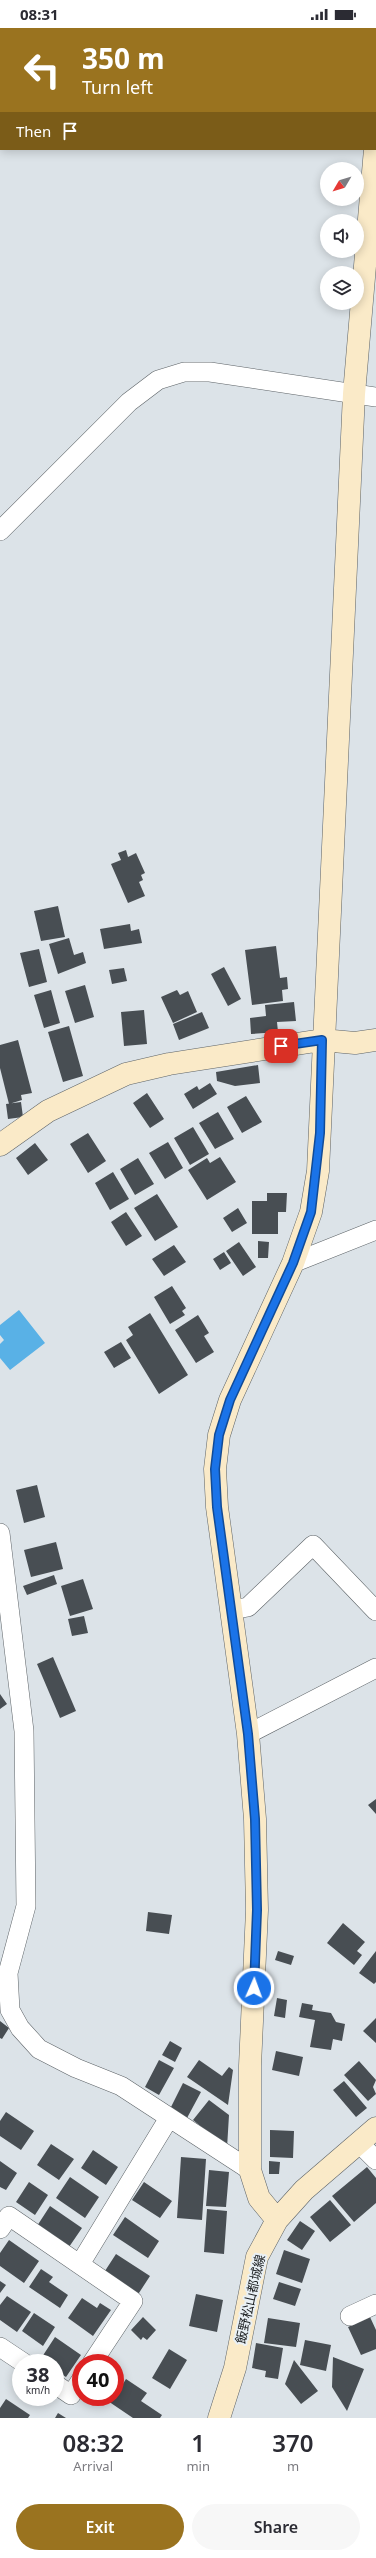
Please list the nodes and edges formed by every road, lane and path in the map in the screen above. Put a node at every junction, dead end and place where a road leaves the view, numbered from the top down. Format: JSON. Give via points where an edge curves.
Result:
{"nodes":[{"id":1,"x":375,"y":150,"type":"edge"},
{"id":2,"x":371,"y":235,"type":"edge"},
{"id":3,"x":354,"y":394,"type":"junction"},
{"id":4,"x":376,"y":397,"type":"edge"},
{"id":5,"x":0,"y":531,"type":"edge"},
{"id":6,"x":322,"y":1040,"type":"junction"},
{"id":7,"x":376,"y":1040,"type":"edge"},
{"id":8,"x":0,"y":1145,"type":"edge"},
{"id":9,"x":376,"y":1230,"type":"edge"},
{"id":10,"x":293,"y":1263,"type":"junction"},
{"id":11,"x":0,"y":1533,"type":"edge"},
{"id":12,"x":231,"y":1610,"type":"junction"},
{"id":13,"x":376,"y":1611,"type":"edge"},
{"id":14,"x":8,"y":1661,"type":"edge"},
{"id":15,"x":376,"y":1668,"type":"edge"},
{"id":16,"x":248,"y":1734,"type":"junction"},
{"id":17,"x":169,"y":2118,"type":"junction"},
{"id":18,"x":376,"y":2128,"type":"edge"},
{"id":19,"x":359,"y":2143,"type":"junction"},
{"id":20,"x":376,"y":2160,"type":"edge"},
{"id":21,"x":250,"y":2170,"type":"junction"},
{"id":22,"x":3,"y":2219,"type":"edge"},
{"id":23,"x":277,"y":2220,"type":"junction"},
{"id":24,"x":80,"y":2264,"type":"junction"},
{"id":25,"x":376,"y":2304,"type":"edge"},
{"id":26,"x":350,"y":2316,"type":"dead end"},
{"id":27,"x":0,"y":2347,"type":"edge"},
{"id":28,"x":98,"y":2354,"type":"edge"},
{"id":29,"x":12,"y":2355,"type":"edge"},
{"id":30,"x":64,"y":2390,"type":"edge"},
{"id":31,"x":72,"y":2394,"type":"edge"},
{"id":32,"x":219,"y":2418,"type":"edge"}],
"edges":[{"from":1,"to":2,"type":"street"},
{"from":2,"to":3,"type":"street"},
{"from":3,"to":4,"type":"street"},
{"from":3,"to":5,"type":"street","via":[[210,372],[184,372],[158,380],[129,402]]},
{"from":3,"to":6,"type":"street"},
{"from":6,"to":7,"type":"street","via":[[355,1043]]},
{"from":6,"to":8,"type":"street","via":[[169,1064],[126,1074],[48,1111]]},
{"from":6,"to":10,"type":"street","via":[[318,1171],[311,1212]]},
{"from":9,"to":10,"type":"street"},
{"from":10,"to":12,"type":"street","via":[[230,1400],[219,1435],[215,1469],[217,1507]]},
{"from":11,"to":14,"type":"street"},
{"from":12,"to":13,"type":"street","via":[[248,1607],[313,1545]]},
{"from":12,"to":16,"type":"street"},
{"from":14,"to":17,"type":"street","via":[[24,1731],[26,1906],[8,1973],[10,2010],[20,2028],[39,2048],[76,2068],[121,2086]]},
{"from":15,"to":16,"type":"street"},
{"from":16,"to":21,"type":"street","via":[[255,1819],[257,1910],[250,2066]]},
{"from":17,"to":21,"type":"street"},
{"from":17,"to":24,"type":"street"},
{"from":18,"to":19,"type":"street","name":"飯野松山都城線"},
{"from":19,"to":20,"type":"street"},
{"from":19,"to":23,"type":"street","name":"飯野松山都城線","via":[[304,2190]]},
{"from":21,"to":23,"type":"street","via":[[259,2198]]},
{"from":22,"to":24,"type":"street"},
{"from":23,"to":32,"type":"street","name":"飯野松山都城線","via":[[258,2257],[235,2368]]},
{"from":24,"to":28,"type":"street","via":[[133,2301]]},
{"from":25,"to":26,"type":"street"},
{"from":27,"to":29,"type":"street"},
{"from":30,"to":31,"type":"street"}]}
